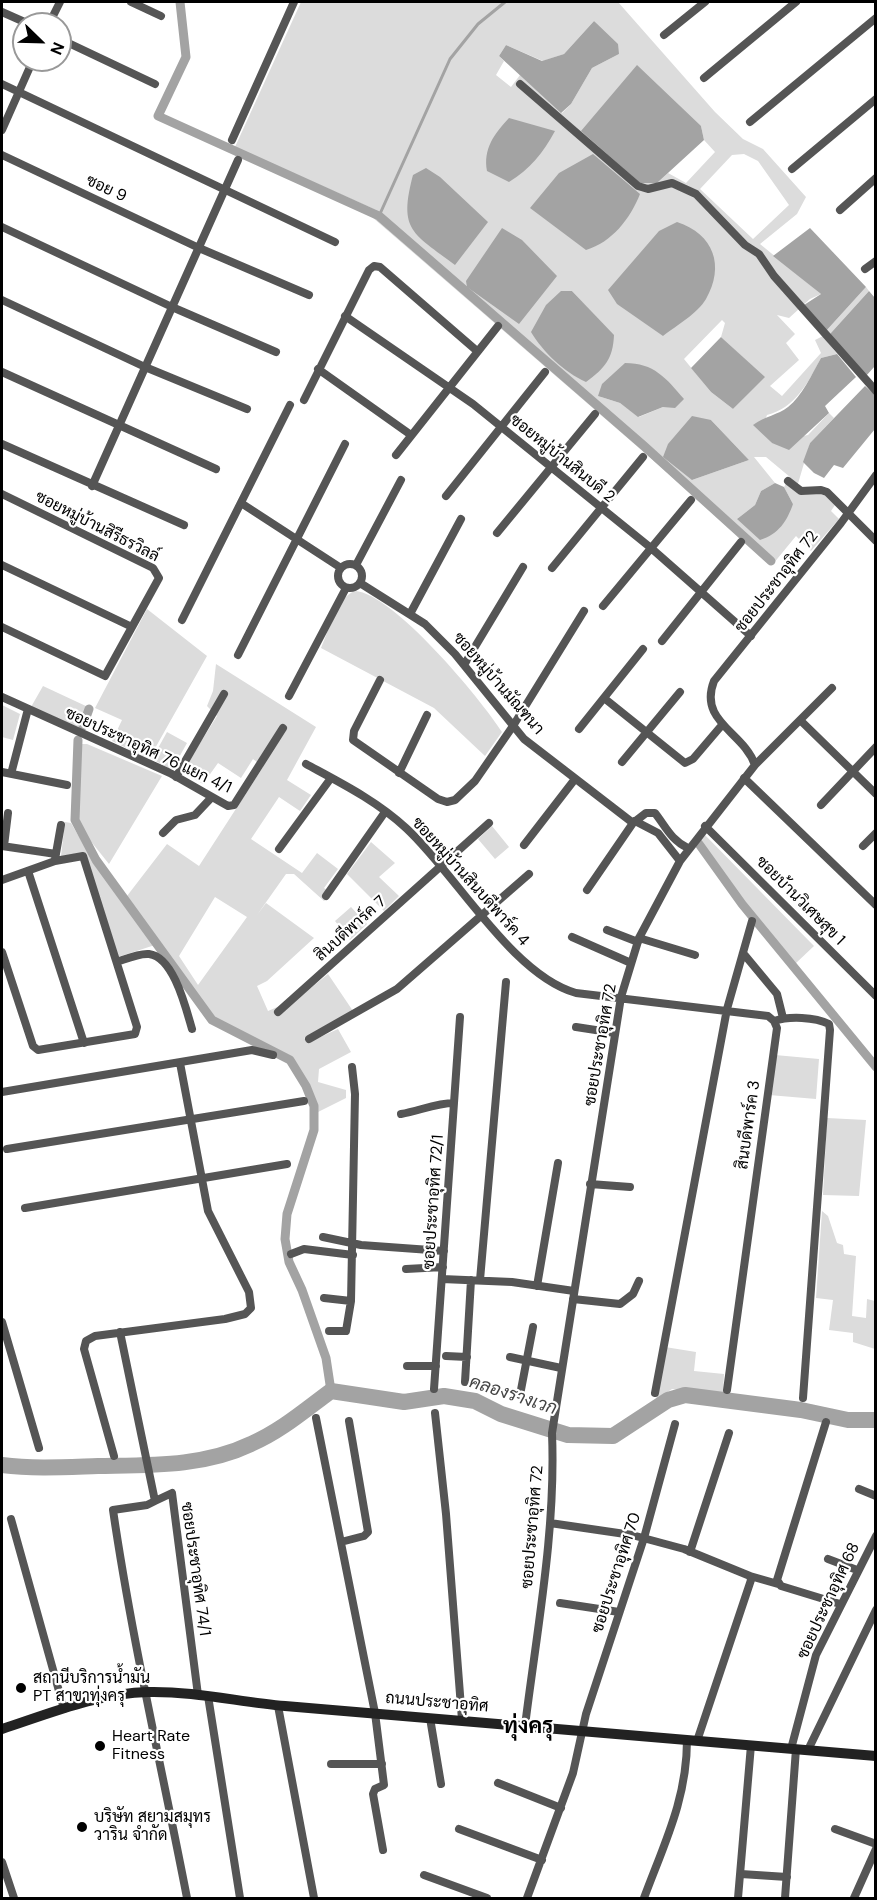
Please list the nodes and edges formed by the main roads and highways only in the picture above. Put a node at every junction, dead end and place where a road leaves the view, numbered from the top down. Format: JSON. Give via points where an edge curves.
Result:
{"nodes":[{"id":1,"x":2,"y":1729,"type":"edge"},
{"id":2,"x":876,"y":1756,"type":"edge"}],
"edges":[{"from":1,"to":2,"type":"main road","name":"ถนนประชาอุทิศ","via":[[64,1709],[147,1692]]}]}
